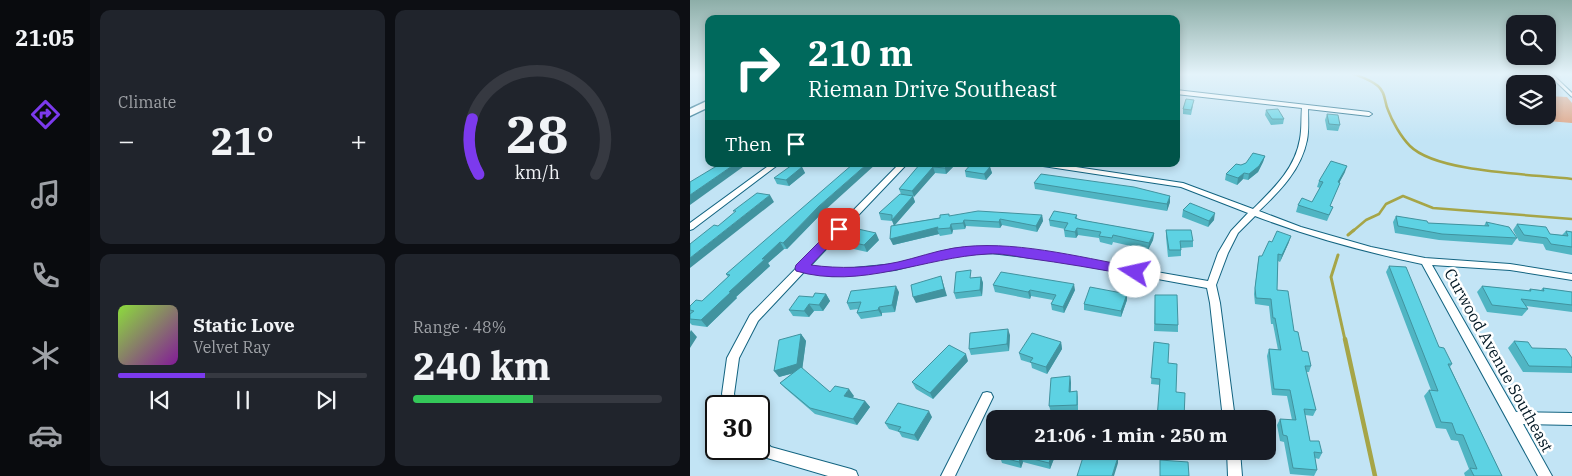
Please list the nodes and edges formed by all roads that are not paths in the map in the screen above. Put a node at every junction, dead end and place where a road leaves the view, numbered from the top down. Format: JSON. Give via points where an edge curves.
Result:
{"nodes":[{"id":1,"x":705,"y":96,"type":"edge"},
{"id":2,"x":1212,"y":96,"type":"edge"},
{"id":3,"x":690,"y":104,"type":"edge"},
{"id":4,"x":705,"y":105,"type":"edge"},
{"id":5,"x":1305,"y":107,"type":"junction"},
{"id":6,"x":690,"y":114,"type":"edge"},
{"id":7,"x":1370,"y":114,"type":"dead end"},
{"id":8,"x":771,"y":167,"type":"edge"},
{"id":9,"x":900,"y":167,"type":"edge"},
{"id":10,"x":1063,"y":167,"type":"edge"},
{"id":11,"x":1254,"y":211,"type":"junction"},
{"id":12,"x":690,"y":227,"type":"edge"},
{"id":13,"x":1425,"y":261,"type":"junction"},
{"id":14,"x":801,"y":268,"type":"junction"},
{"id":15,"x":1572,"y":277,"type":"edge"},
{"id":16,"x":1211,"y":285,"type":"junction"},
{"id":17,"x":728,"y":395,"type":"edge"},
{"id":18,"x":987,"y":397,"type":"dead end"},
{"id":19,"x":1228,"y":410,"type":"edge"},
{"id":20,"x":1513,"y":418,"type":"junction"},
{"id":21,"x":1572,"y":419,"type":"edge"},
{"id":22,"x":770,"y":453,"type":"edge"},
{"id":23,"x":1233,"y":460,"type":"edge"},
{"id":24,"x":851,"y":476,"type":"edge"},
{"id":25,"x":948,"y":476,"type":"edge"},
{"id":26,"x":1235,"y":476,"type":"edge"},
{"id":27,"x":1545,"y":476,"type":"edge"}],
"edges":[{"from":1,"to":3,"type":"main road"},
{"from":2,"to":5,"type":"street"},
{"from":4,"to":6,"type":"main road"},
{"from":5,"to":7,"type":"street"},
{"from":5,"to":11,"type":"street","via":[[1300,154],[1290,173]]},
{"from":8,"to":12,"type":"street"},
{"from":9,"to":14,"type":"street"},
{"from":10,"to":11,"type":"street","via":[[1183,185]]},
{"from":11,"to":13,"type":"street","via":[[1334,240]]},
{"from":11,"to":16,"type":"street","via":[[1235,231]]},
{"from":13,"to":15,"type":"street","via":[[1510,267]]},
{"from":13,"to":20,"type":"street","name":"Curwood Avenue Southeast"},
{"from":14,"to":16,"type":"street","via":[[833,273],[865,270],[895,267],[954,252],[991,250],[1059,258]]},
{"from":14,"to":17,"type":"street","via":[[754,318],[733,358]]},
{"from":16,"to":19,"type":"street"},
{"from":18,"to":25,"type":"street"},
{"from":20,"to":21,"type":"street"},
{"from":20,"to":27,"type":"street","name":"Curwood Avenue Southeast"},
{"from":22,"to":24,"type":"street"},
{"from":23,"to":26,"type":"street"}]}
